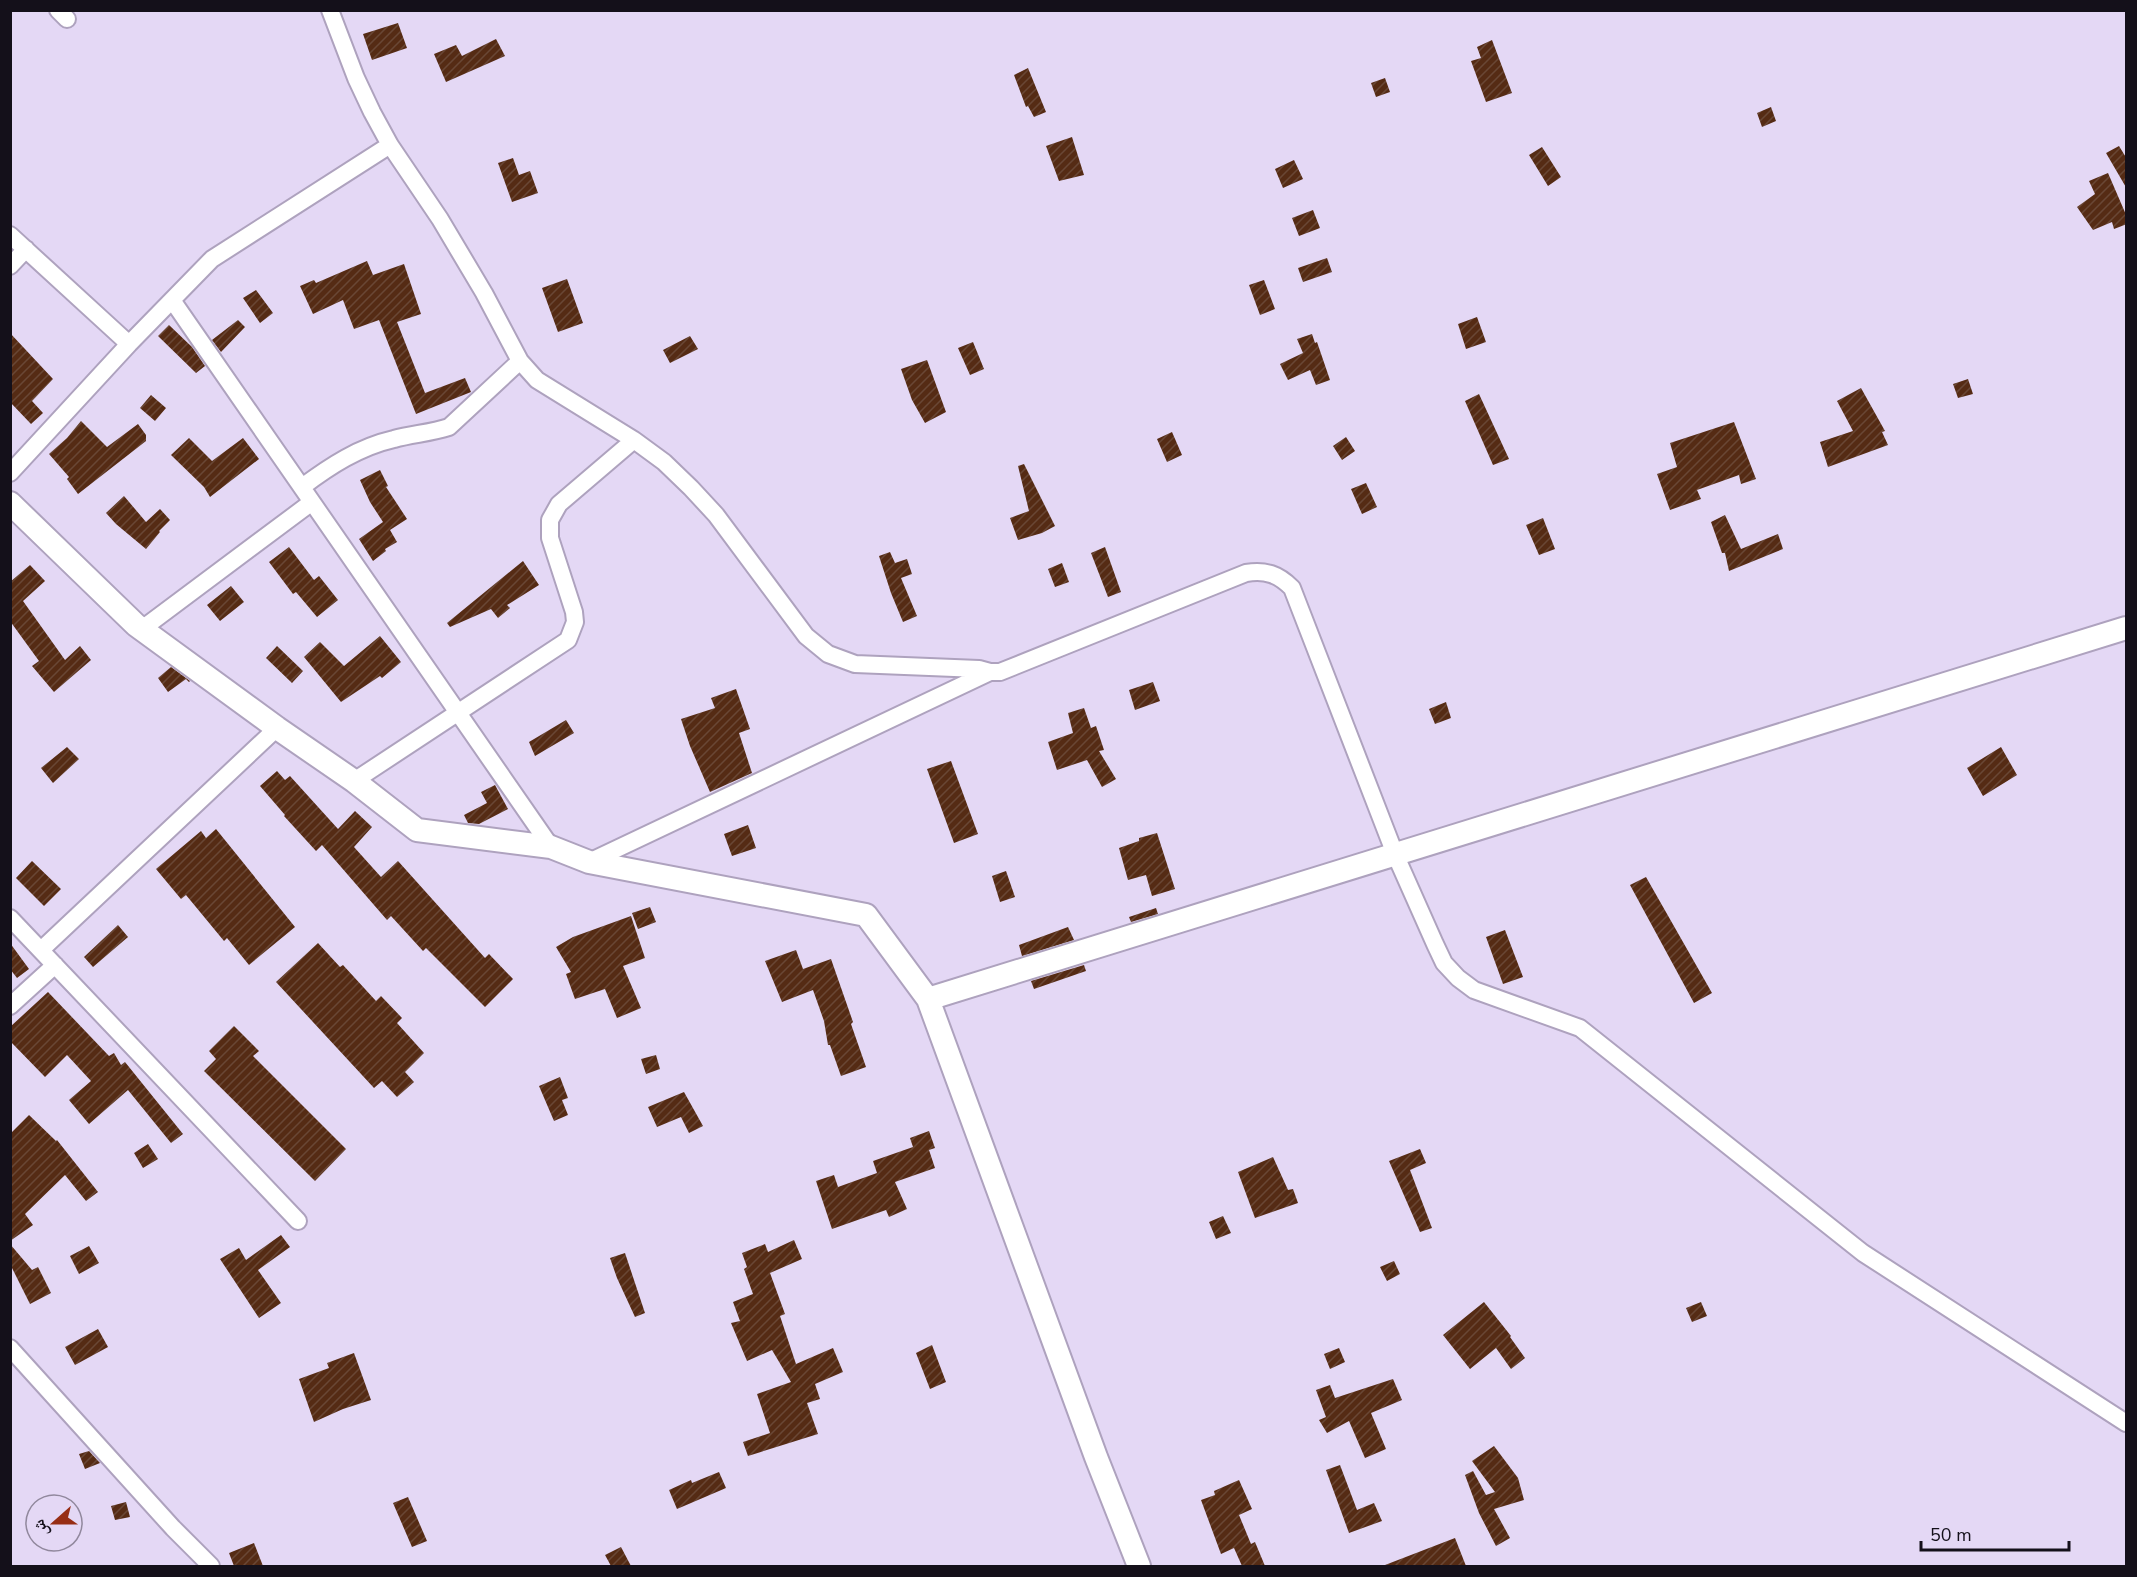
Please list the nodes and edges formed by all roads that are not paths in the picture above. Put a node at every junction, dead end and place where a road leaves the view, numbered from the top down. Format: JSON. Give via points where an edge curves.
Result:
{"nodes":[{"id":1,"x":330,"y":10,"type":"edge"},
{"id":2,"x":390,"y":145,"type":"junction"},
{"id":3,"x":10,"y":235,"type":"edge"},
{"id":4,"x":26,"y":249,"type":"junction"},
{"id":5,"x":10,"y":266,"type":"edge"},
{"id":6,"x":172,"y":300,"type":"junction"},
{"id":7,"x":129,"y":344,"type":"junction"},
{"id":8,"x":520,"y":361,"type":"junction"},
{"id":9,"x":634,"y":440,"type":"junction"},
{"id":10,"x":10,"y":473,"type":"edge"},
{"id":11,"x":302,"y":487,"type":"junction"},
{"id":12,"x":312,"y":502,"type":"junction"},
{"id":13,"x":10,"y":503,"type":"edge"},
{"id":14,"x":142,"y":628,"type":"junction"},
{"id":15,"x":2127,"y":628,"type":"edge"},
{"id":16,"x":990,"y":672,"type":"junction"},
{"id":17,"x":458,"y":712,"type":"junction"},
{"id":18,"x":277,"y":728,"type":"junction"},
{"id":19,"x":354,"y":781,"type":"junction"},
{"id":20,"x":551,"y":847,"type":"junction"},
{"id":21,"x":1395,"y":854,"type":"junction"},
{"id":22,"x":589,"y":862,"type":"junction"},
{"id":23,"x":10,"y":918,"type":"edge"},
{"id":24,"x":41,"y":950,"type":"junction"},
{"id":25,"x":55,"y":965,"type":"junction"},
{"id":26,"x":928,"y":999,"type":"junction"},
{"id":27,"x":10,"y":1006,"type":"edge"},
{"id":28,"x":298,"y":1221,"type":"dead end"},
{"id":29,"x":10,"y":1348,"type":"edge"},
{"id":30,"x":2127,"y":1423,"type":"edge"},
{"id":31,"x":211,"y":1566,"type":"edge"},
{"id":32,"x":1139,"y":1566,"type":"edge"}],
"edges":[{"from":1,"to":2,"type":"street","via":[[356,78]]},
{"from":2,"to":6,"type":"street","via":[[212,259]]},
{"from":2,"to":8,"type":"street","via":[[440,219]]},
{"from":3,"to":4,"type":"street"},
{"from":4,"to":5,"type":"street"},
{"from":4,"to":7,"type":"street"},
{"from":6,"to":7,"type":"street"},
{"from":6,"to":11,"type":"street"},
{"from":7,"to":10,"type":"street"},
{"from":8,"to":9,"type":"street","via":[[537,380]]},
{"from":8,"to":11,"type":"street","via":[[449,427],[368,447]]},
{"from":9,"to":16,"type":"street","via":[[664,462],[716,515],[806,636],[828,654],[855,664]]},
{"from":9,"to":17,"type":"street","via":[[560,504],[550,520],[550,538],[574,612],[575,622],[568,640]]},
{"from":11,"to":12,"type":"street"},
{"from":12,"to":14,"type":"street"},
{"from":12,"to":17,"type":"street"},
{"from":13,"to":14,"type":"street"},
{"from":14,"to":18,"type":"street"},
{"from":15,"to":21,"type":"street"},
{"from":16,"to":21,"type":"street","via":[[1009,669],[1246,573],[1271,573],[1292,588]]},
{"from":16,"to":22,"type":"street"},
{"from":17,"to":19,"type":"street"},
{"from":17,"to":20,"type":"street"},
{"from":18,"to":19,"type":"street"},
{"from":18,"to":24,"type":"street"},
{"from":19,"to":20,"type":"street","via":[[417,830]]},
{"from":20,"to":22,"type":"street"},
{"from":21,"to":26,"type":"street"},
{"from":21,"to":30,"type":"street","via":[[1444,963],[1458,978],[1474,990],[1580,1028],[1863,1253]]},
{"from":22,"to":26,"type":"street","via":[[866,915]]},
{"from":23,"to":24,"type":"street"},
{"from":24,"to":25,"type":"street"},
{"from":25,"to":27,"type":"street"},
{"from":25,"to":28,"type":"street"},
{"from":26,"to":32,"type":"street"},
{"from":29,"to":31,"type":"street"}]}
